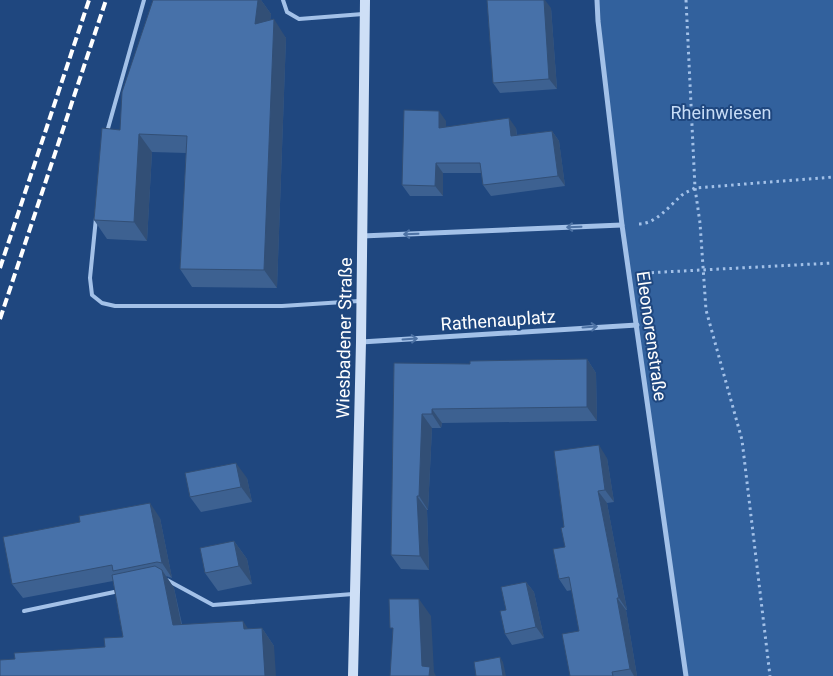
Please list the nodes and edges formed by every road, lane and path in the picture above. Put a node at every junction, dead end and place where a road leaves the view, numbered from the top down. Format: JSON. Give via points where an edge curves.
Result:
{"nodes":[{"id":1,"x":144,"y":0,"type":"edge"},
{"id":2,"x":283,"y":0,"type":"edge"},
{"id":3,"x":365,"y":0,"type":"edge"},
{"id":4,"x":597,"y":0,"type":"edge"},
{"id":5,"x":686,"y":0,"type":"edge"},
{"id":6,"x":364,"y":14,"type":"junction"},
{"id":7,"x":107,"y":134,"type":"edge"},
{"id":8,"x":833,"y":177,"type":"edge"},
{"id":9,"x":695,"y":188,"type":"junction"},
{"id":10,"x":97,"y":211,"type":"edge"},
{"id":11,"x":622,"y":225,"type":"junction"},
{"id":12,"x":362,"y":236,"type":"junction"},
{"id":13,"x":833,"y":263,"type":"edge"},
{"id":14,"x":704,"y":270,"type":"junction"},
{"id":15,"x":629,"y":274,"type":"junction"},
{"id":16,"x":362,"y":301,"type":"junction"},
{"id":17,"x":637,"y":324,"type":"junction"},
{"id":18,"x":362,"y":342,"type":"junction"},
{"id":19,"x":158,"y":582,"type":"edge"},
{"id":20,"x":120,"y":590,"type":"edge"},
{"id":21,"x":355,"y":594,"type":"junction"},
{"id":22,"x":24,"y":611,"type":"dead end"},
{"id":23,"x":353,"y":676,"type":"edge"},
{"id":24,"x":686,"y":676,"type":"edge"},
{"id":25,"x":770,"y":676,"type":"edge"}],
"edges":[{"from":1,"to":7,"type":"lane"},
{"from":2,"to":6,"type":"lane","via":[[287,12],[300,19]]},
{"from":3,"to":6,"type":"main road","name":"Wiesbadener Straße"},
{"from":4,"to":11,"type":"street","name":"Eleonorenstraße"},
{"from":5,"to":9,"type":"path"},
{"from":6,"to":12,"type":"main road","name":"Wiesbadener Straße"},
{"from":8,"to":9,"type":"path"},
{"from":9,"to":11,"type":"path","via":[[682,194],[660,216],[646,224]]},
{"from":9,"to":14,"type":"path"},
{"from":10,"to":16,"type":"lane","via":[[90,278],[92,295],[102,303],[115,306],[282,306]]},
{"from":11,"to":12,"type":"street","one_way":true},
{"from":11,"to":15,"type":"street","name":"Eleonorenstraße"},
{"from":12,"to":16,"type":"main road","name":"Wiesbadener Straße"},
{"from":13,"to":14,"type":"path"},
{"from":14,"to":15,"type":"path"},
{"from":14,"to":25,"type":"path","via":[[706,310],[742,440]]},
{"from":15,"to":17,"type":"street","name":"Eleonorenstraße"},
{"from":16,"to":18,"type":"main road","name":"Wiesbadener Straße"},
{"from":18,"to":17,"type":"street","name":"Rathenauplatz","one_way":true},
{"from":17,"to":24,"type":"street","name":"Eleonorenstraße"},
{"from":18,"to":21,"type":"main road","name":"Wiesbadener Straße"},
{"from":19,"to":21,"type":"lane","via":[[168,580],[213,605]]},
{"from":20,"to":22,"type":"lane"},
{"from":21,"to":23,"type":"main road","name":"Wiesbadener Straße"}]}
